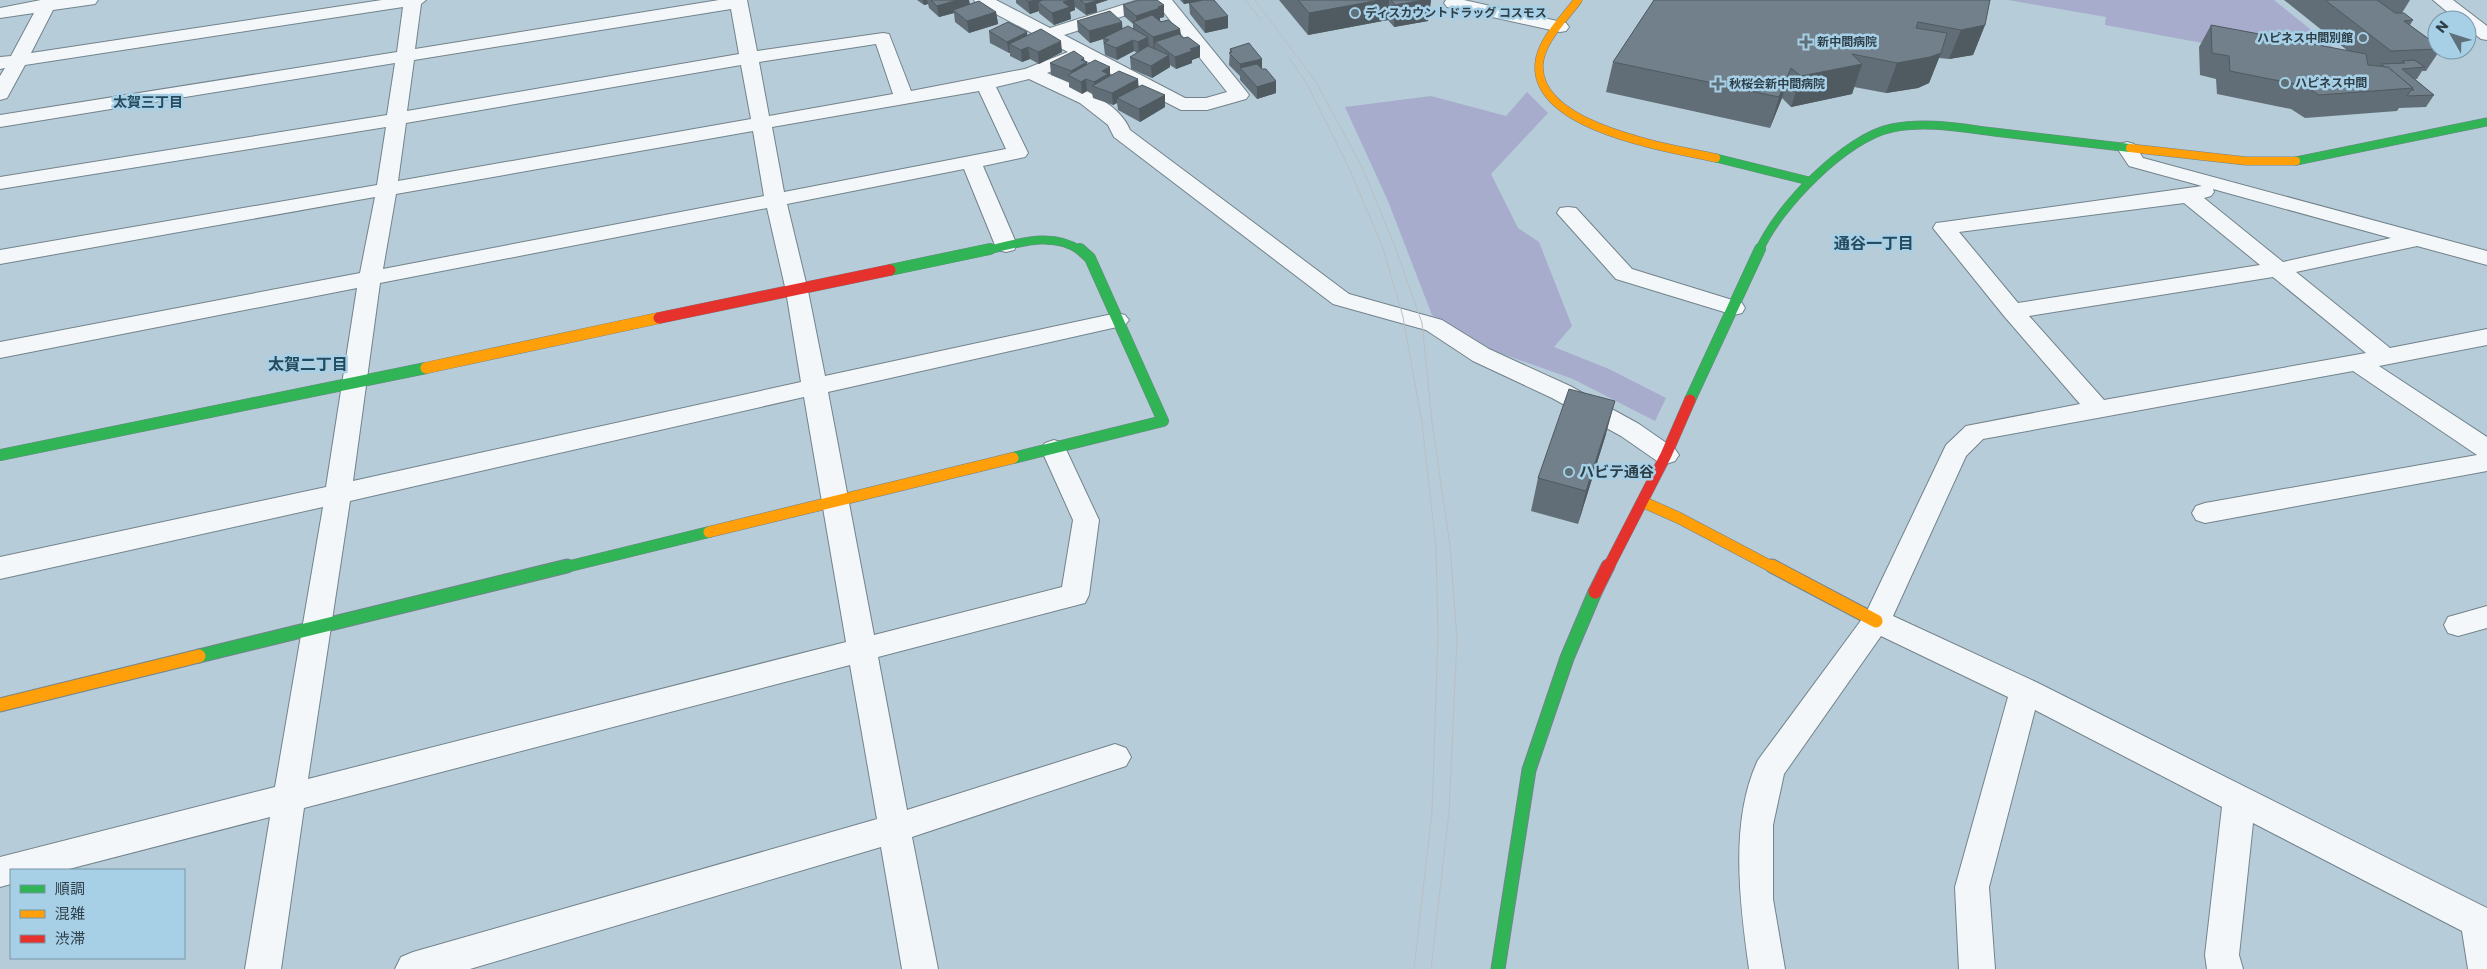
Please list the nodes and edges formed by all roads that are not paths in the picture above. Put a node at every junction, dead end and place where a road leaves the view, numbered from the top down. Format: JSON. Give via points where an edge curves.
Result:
{"nodes":[{"id":1,"x":88,"y":0,"type":"edge"},
{"id":2,"x":415,"y":0,"type":"edge"},
{"id":3,"x":983,"y":0,"type":"edge"},
{"id":4,"x":1156,"y":0,"type":"edge"},
{"id":5,"x":1163,"y":0,"type":"edge"},
{"id":6,"x":1455,"y":0,"type":"edge"},
{"id":7,"x":1578,"y":0,"type":"edge"},
{"id":8,"x":2442,"y":0,"type":"edge"},
{"id":9,"x":739,"y":1,"type":"edge"},
{"id":10,"x":49,"y":3,"type":"edge"},
{"id":11,"x":0,"y":13,"type":"edge"},
{"id":12,"x":1560,"y":27,"type":"junction"},
{"id":13,"x":1047,"y":35,"type":"junction"},
{"id":14,"x":2487,"y":35,"type":"edge"},
{"id":15,"x":1081,"y":53,"type":"junction"},
{"id":16,"x":406,"y":56,"type":"junction"},
{"id":17,"x":748,"y":58,"type":"junction"},
{"id":18,"x":9,"y":62,"type":"edge"},
{"id":19,"x":1031,"y":73,"type":"junction"},
{"id":20,"x":985,"y":84,"type":"junction"},
{"id":21,"x":0,"y":94,"type":"edge"},
{"id":22,"x":903,"y":96,"type":"junction"},
{"id":23,"x":397,"y":119,"type":"junction"},
{"id":24,"x":0,"y":121,"type":"edge"},
{"id":25,"x":761,"y":122,"type":"junction"},
{"id":26,"x":2487,"y":122,"type":"edge"},
{"id":27,"x":2127,"y":148,"type":"junction"},
{"id":28,"x":972,"y":163,"type":"junction"},
{"id":29,"x":1809,"y":181,"type":"junction"},
{"id":30,"x":0,"y":183,"type":"edge"},
{"id":31,"x":387,"y":187,"type":"junction"},
{"id":32,"x":2196,"y":188,"type":"junction"},
{"id":33,"x":775,"y":198,"type":"junction"},
{"id":34,"x":1568,"y":213,"type":"dead end"},
{"id":35,"x":2418,"y":239,"type":"junction"},
{"id":36,"x":1006,"y":245,"type":"junction"},
{"id":37,"x":0,"y":257,"type":"edge"},
{"id":38,"x":2487,"y":258,"type":"edge"},
{"id":39,"x":2280,"y":270,"type":"junction"},
{"id":40,"x":370,"y":278,"type":"junction"},
{"id":41,"x":797,"y":291,"type":"junction"},
{"id":42,"x":1734,"y":308,"type":"junction"},
{"id":43,"x":2012,"y":310,"type":"junction"},
{"id":44,"x":1117,"y":320,"type":"junction"},
{"id":45,"x":2487,"y":337,"type":"edge"},
{"id":46,"x":0,"y":350,"type":"edge"},
{"id":47,"x":2386,"y":357,"type":"junction"},
{"id":48,"x":2356,"y":362,"type":"junction"},
{"id":49,"x":354,"y":383,"type":"junction"},
{"id":50,"x":814,"y":386,"type":"junction"},
{"id":51,"x":2098,"y":409,"type":"junction"},
{"id":52,"x":1054,"y":449,"type":"junction"},
{"id":53,"x":2487,"y":449,"type":"edge"},
{"id":54,"x":0,"y":455,"type":"edge"},
{"id":55,"x":1666,"y":455,"type":"junction"},
{"id":56,"x":2487,"y":462,"type":"edge"},
{"id":57,"x":338,"y":496,"type":"junction"},
{"id":58,"x":1643,"y":502,"type":"junction"},
{"id":59,"x":835,"y":503,"type":"junction"},
{"id":60,"x":2205,"y":513,"type":"dead end"},
{"id":61,"x":0,"y":568,"type":"edge"},
{"id":62,"x":2487,"y":617,"type":"edge"},
{"id":63,"x":1876,"y":621,"type":"junction"},
{"id":64,"x":2458,"y":625,"type":"dead end"},
{"id":65,"x":314,"y":628,"type":"junction"},
{"id":66,"x":862,"y":649,"type":"junction"},
{"id":67,"x":2025,"y":691,"type":"junction"},
{"id":68,"x":0,"y":705,"type":"edge"},
{"id":69,"x":1114,"y":757,"type":"dead end"},
{"id":70,"x":289,"y":797,"type":"junction"},
{"id":71,"x":2239,"y":799,"type":"junction"},
{"id":72,"x":896,"y":828,"type":"junction"},
{"id":73,"x":12,"y":869,"type":"edge"},
{"id":74,"x":2482,"y":924,"type":"edge"},
{"id":75,"x":263,"y":969,"type":"edge"},
{"id":76,"x":413,"y":969,"type":"edge"},
{"id":77,"x":920,"y":969,"type":"edge"},
{"id":78,"x":1498,"y":969,"type":"edge"},
{"id":79,"x":1767,"y":969,"type":"edge"},
{"id":80,"x":1977,"y":969,"type":"edge"},
{"id":81,"x":2226,"y":969,"type":"edge"},
{"id":82,"x":2486,"y":969,"type":"edge"}],
"edges":[{"from":1,"to":10,"type":"street"},
{"from":2,"to":16,"type":"street"},
{"from":2,"to":18,"type":"street"},
{"from":3,"to":13,"type":"street"},
{"from":4,"to":13,"type":"street"},
{"from":5,"to":15,"type":"street","via":[[1239,95],[1207,104],[1181,104]]},
{"from":6,"to":12,"type":"street","via":[[1453,3]]},
{"from":7,"to":12,"type":"street"},
{"from":8,"to":14,"type":"street"},
{"from":9,"to":16,"type":"street"},
{"from":9,"to":17,"type":"street"},
{"from":10,"to":11,"type":"street"},
{"from":10,"to":18,"type":"street"},
{"from":12,"to":29,"type":"street","via":[[1538,66],[1549,94],[1565,110],[1586,122],[1629,137]]},
{"from":13,"to":15,"type":"street"},
{"from":15,"to":19,"type":"street"},
{"from":16,"to":23,"type":"street"},
{"from":16,"to":24,"type":"street"},
{"from":17,"to":22,"type":"street","via":[[884,38]]},
{"from":17,"to":23,"type":"street"},
{"from":17,"to":25,"type":"street"},
{"from":18,"to":21,"type":"street"},
{"from":19,"to":20,"type":"street"},
{"from":19,"to":55,"type":"street","via":[[1087,99],[1117,122],[1121,132],[1341,299],[1434,325],[1481,356],[1561,392],[1630,430]]},
{"from":20,"to":22,"type":"street"},
{"from":20,"to":28,"type":"street","via":[[1018,153]]},
{"from":22,"to":25,"type":"street"},
{"from":23,"to":30,"type":"street"},
{"from":23,"to":31,"type":"street"},
{"from":25,"to":31,"type":"street"},
{"from":25,"to":33,"type":"street"},
{"from":26,"to":27,"type":"street","via":[[2288,162],[2246,161]]},
{"from":27,"to":29,"type":"street","via":[[1934,125],[1892,128],[1867,137]]},
{"from":27,"to":32,"type":"street","via":[[2136,162]]},
{"from":28,"to":33,"type":"street"},
{"from":28,"to":36,"type":"street"},
{"from":29,"to":42,"type":"street","via":[[1766,235]]},
{"from":31,"to":37,"type":"street"},
{"from":31,"to":40,"type":"street"},
{"from":32,"to":35,"type":"street"},
{"from":32,"to":39,"type":"street"},
{"from":32,"to":43,"type":"street","via":[[1944,228]]},
{"from":33,"to":40,"type":"street"},
{"from":33,"to":41,"type":"street"},
{"from":34,"to":42,"type":"street","via":[[1624,274]]},
{"from":35,"to":38,"type":"street"},
{"from":35,"to":39,"type":"street"},
{"from":36,"to":41,"type":"street"},
{"from":36,"to":44,"type":"street","via":[[1055,238],[1078,245],[1090,258]]},
{"from":39,"to":43,"type":"street"},
{"from":39,"to":47,"type":"street"},
{"from":40,"to":46,"type":"street"},
{"from":40,"to":49,"type":"street"},
{"from":41,"to":49,"type":"street"},
{"from":41,"to":50,"type":"street"},
{"from":42,"to":55,"type":"street"},
{"from":43,"to":51,"type":"street"},
{"from":44,"to":50,"type":"street"},
{"from":44,"to":52,"type":"street","via":[[1163,422]]},
{"from":45,"to":47,"type":"street"},
{"from":47,"to":48,"type":"street"},
{"from":48,"to":51,"type":"street"},
{"from":48,"to":53,"type":"street"},
{"from":49,"to":54,"type":"street"},
{"from":49,"to":57,"type":"street"},
{"from":50,"to":57,"type":"street"},
{"from":50,"to":59,"type":"street"},
{"from":51,"to":63,"type":"street","via":[[1975,432],[1954,451]]},
{"from":52,"to":59,"type":"street"},
{"from":52,"to":66,"type":"street","via":[[1086,520],[1075,595]]},
{"from":55,"to":58,"type":"street"},
{"from":56,"to":60,"type":"street"},
{"from":57,"to":61,"type":"street"},
{"from":57,"to":65,"type":"street"},
{"from":58,"to":63,"type":"street"},
{"from":58,"to":78,"type":"street","via":[[1597,589],[1570,650],[1529,770]]},
{"from":59,"to":65,"type":"street"},
{"from":59,"to":66,"type":"street"},
{"from":62,"to":64,"type":"street"},
{"from":63,"to":67,"type":"street"},
{"from":63,"to":79,"type":"street","via":[[1769,770],[1757,824],[1756,898]]},
{"from":65,"to":68,"type":"street"},
{"from":65,"to":70,"type":"street"},
{"from":66,"to":70,"type":"street"},
{"from":66,"to":72,"type":"street"},
{"from":67,"to":71,"type":"street"},
{"from":67,"to":80,"type":"street","via":[[1972,887]]},
{"from":69,"to":72,"type":"street"},
{"from":70,"to":73,"type":"street"},
{"from":70,"to":75,"type":"street"},
{"from":71,"to":74,"type":"street"},
{"from":71,"to":81,"type":"street","via":[[2222,955]]},
{"from":72,"to":76,"type":"street"},
{"from":72,"to":77,"type":"street"},
{"from":74,"to":82,"type":"street"}]}
